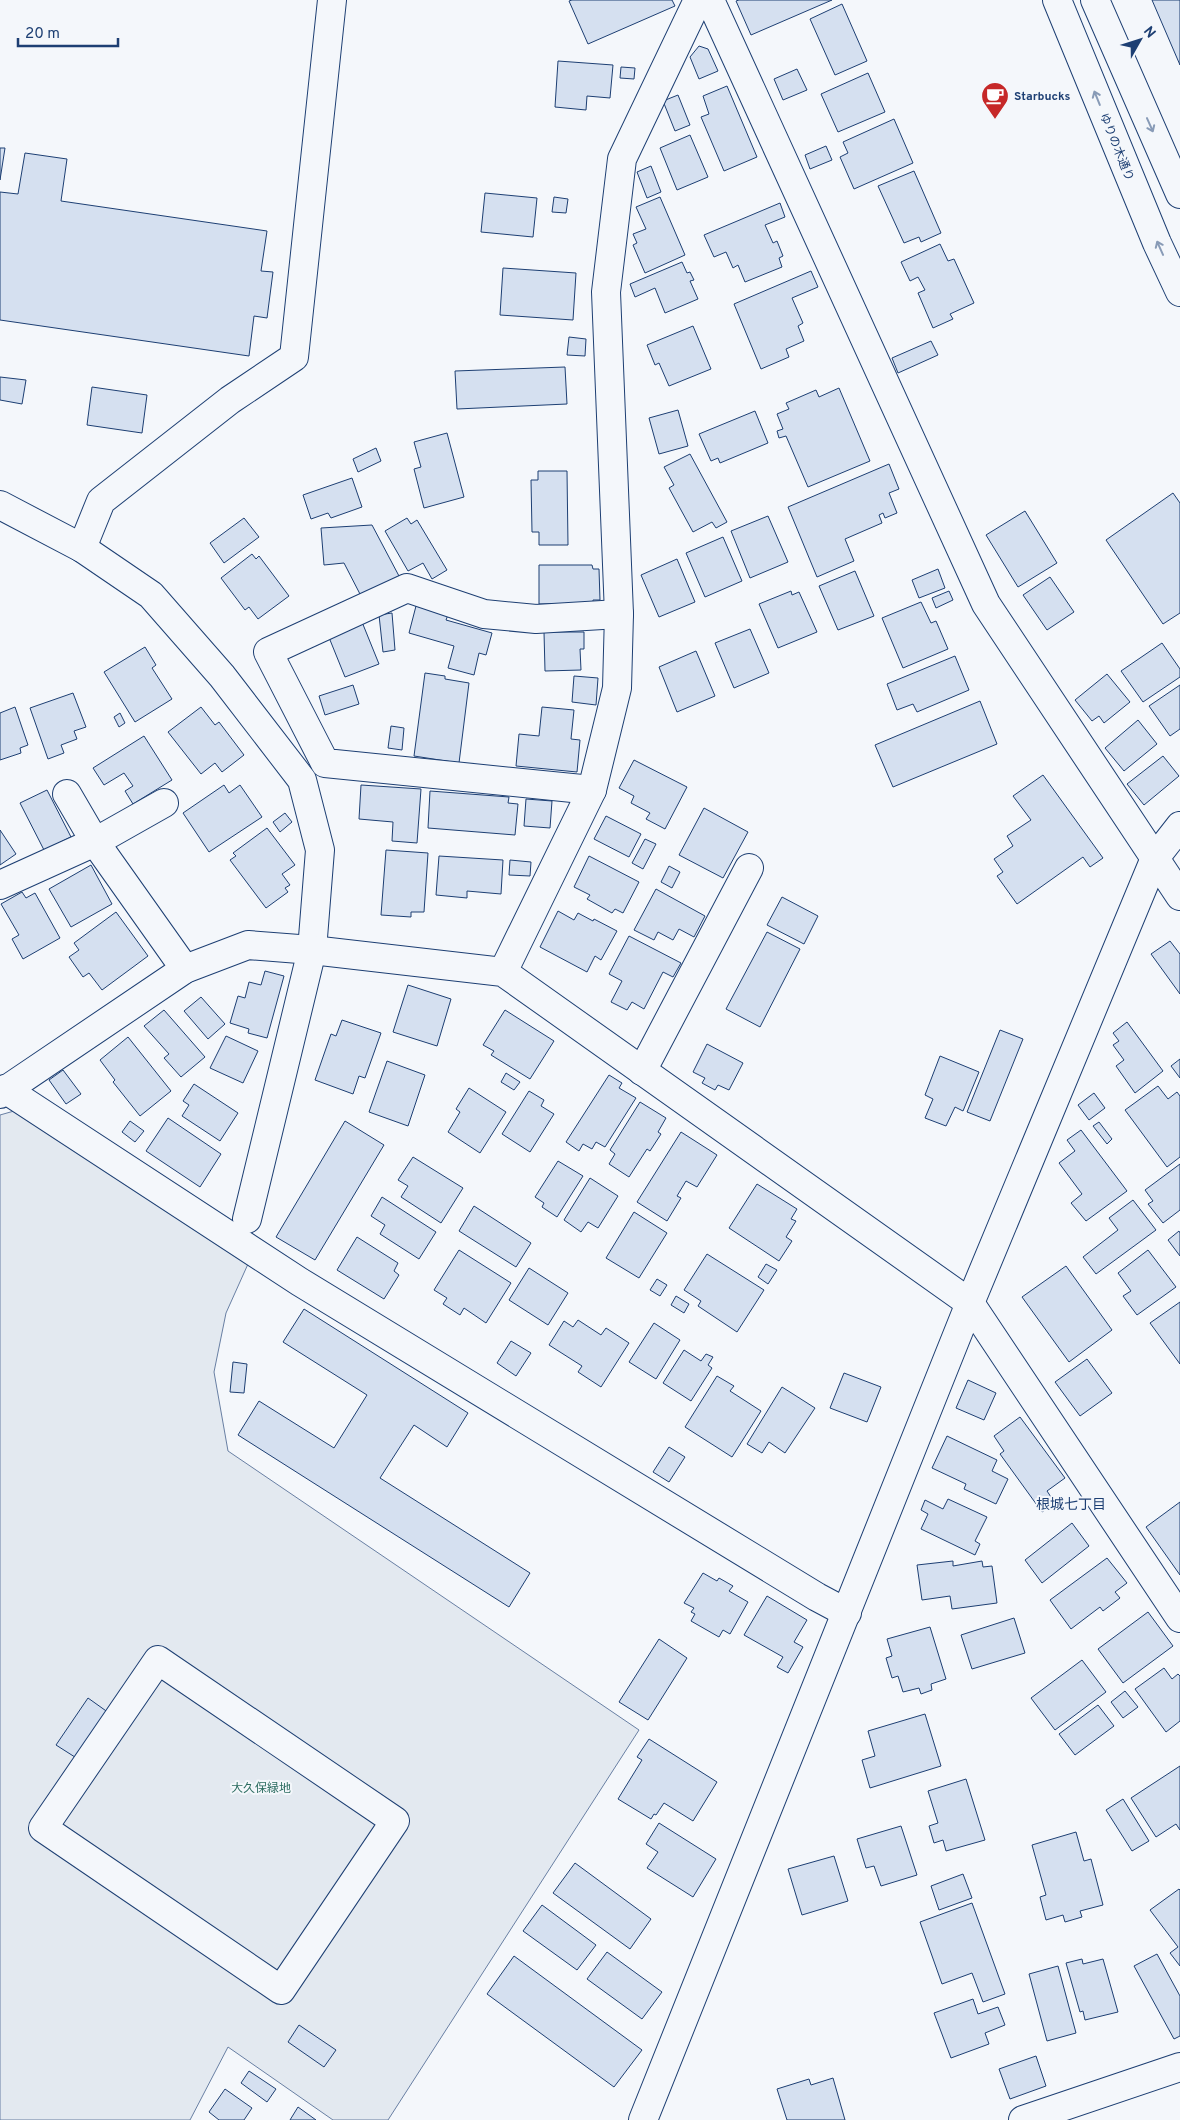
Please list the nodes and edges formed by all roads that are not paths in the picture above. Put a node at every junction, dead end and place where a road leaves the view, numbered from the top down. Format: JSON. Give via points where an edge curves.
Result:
{"nodes":[{"id":1,"x":332,"y":0,"type":"edge"},
{"id":2,"x":698,"y":0,"type":"edge"},
{"id":3,"x":710,"y":0,"type":"edge"},
{"id":4,"x":1057,"y":0,"type":"edge"},
{"id":5,"x":1095,"y":0,"type":"edge"},
{"id":6,"x":1180,"y":194,"type":"edge"},
{"id":7,"x":1180,"y":292,"type":"edge"},
{"id":8,"x":0,"y":505,"type":"edge"},
{"id":9,"x":82,"y":548,"type":"junction"},
{"id":10,"x":619,"y":614,"type":"junction"},
{"id":11,"x":592,"y":790,"type":"junction"},
{"id":12,"x":67,"y":794,"type":"dead end"},
{"id":13,"x":164,"y":802,"type":"dead end"},
{"id":14,"x":1180,"y":826,"type":"edge"},
{"id":15,"x":95,"y":842,"type":"junction"},
{"id":16,"x":1155,"y":858,"type":"junction"},
{"id":17,"x":749,"y":868,"type":"dead end"},
{"id":18,"x":0,"y":885,"type":"edge"},
{"id":19,"x":1180,"y":896,"type":"edge"},
{"id":20,"x":312,"y":950,"type":"junction"},
{"id":21,"x":184,"y":969,"type":"junction"},
{"id":22,"x":503,"y":972,"type":"junction"},
{"id":23,"x":642,"y":1071,"type":"junction"},
{"id":24,"x":3,"y":1091,"type":"edge"},
{"id":25,"x":247,"y":1219,"type":"dead end"},
{"id":26,"x":970,"y":1303,"type":"junction"},
{"id":27,"x":847,"y":1613,"type":"junction"},
{"id":28,"x":1180,"y":1618,"type":"edge"},
{"id":29,"x":158,"y":1660,"type":"joint"},
{"id":30,"x":1180,"y":2067,"type":"edge"},
{"id":31,"x":643,"y":2120,"type":"edge"},
{"id":32,"x":1023,"y":2120,"type":"edge"}],
"edges":[{"from":1,"to":9,"type":"street","via":[[294,356],[230,400],[101,501]]},
{"from":2,"to":10,"type":"street","via":[[622,159],[606,292]]},
{"from":3,"to":16,"type":"street","via":[[986,604]]},
{"from":7,"to":4,"type":"street","name":"ゆりの木通り","one_way":true},
{"from":5,"to":6,"type":"street","one_way":true},
{"from":8,"to":9,"type":"street"},
{"from":9,"to":20,"type":"street","via":[[151,595],[222,676],[302,780],[320,850]]},
{"from":10,"to":11,"type":"street","via":[[617,688]]},
{"from":10,"to":11,"type":"street","via":[[536,619],[484,614],[407,588],[268,652],[325,763]]},
{"from":11,"to":22,"type":"street"},
{"from":12,"to":15,"type":"street"},
{"from":13,"to":15,"type":"street"},
{"from":14,"to":16,"type":"street"},
{"from":15,"to":18,"type":"street"},
{"from":15,"to":21,"type":"street"},
{"from":16,"to":19,"type":"street"},
{"from":16,"to":26,"type":"street"},
{"from":17,"to":23,"type":"street"},
{"from":20,"to":21,"type":"street","via":[[248,945]]},
{"from":20,"to":22,"type":"street"},
{"from":20,"to":25,"type":"street"},
{"from":21,"to":24,"type":"street"},
{"from":22,"to":23,"type":"street"},
{"from":23,"to":26,"type":"street"},
{"from":24,"to":27,"type":"street","via":[[300,1282]]},
{"from":26,"to":27,"type":"street"},
{"from":26,"to":28,"type":"street"},
{"from":27,"to":31,"type":"street"},
{"from":29,"to":29,"type":"street","via":[[395,1821],[281,1990],[44,1828]]},
{"from":30,"to":32,"type":"street"}]}
